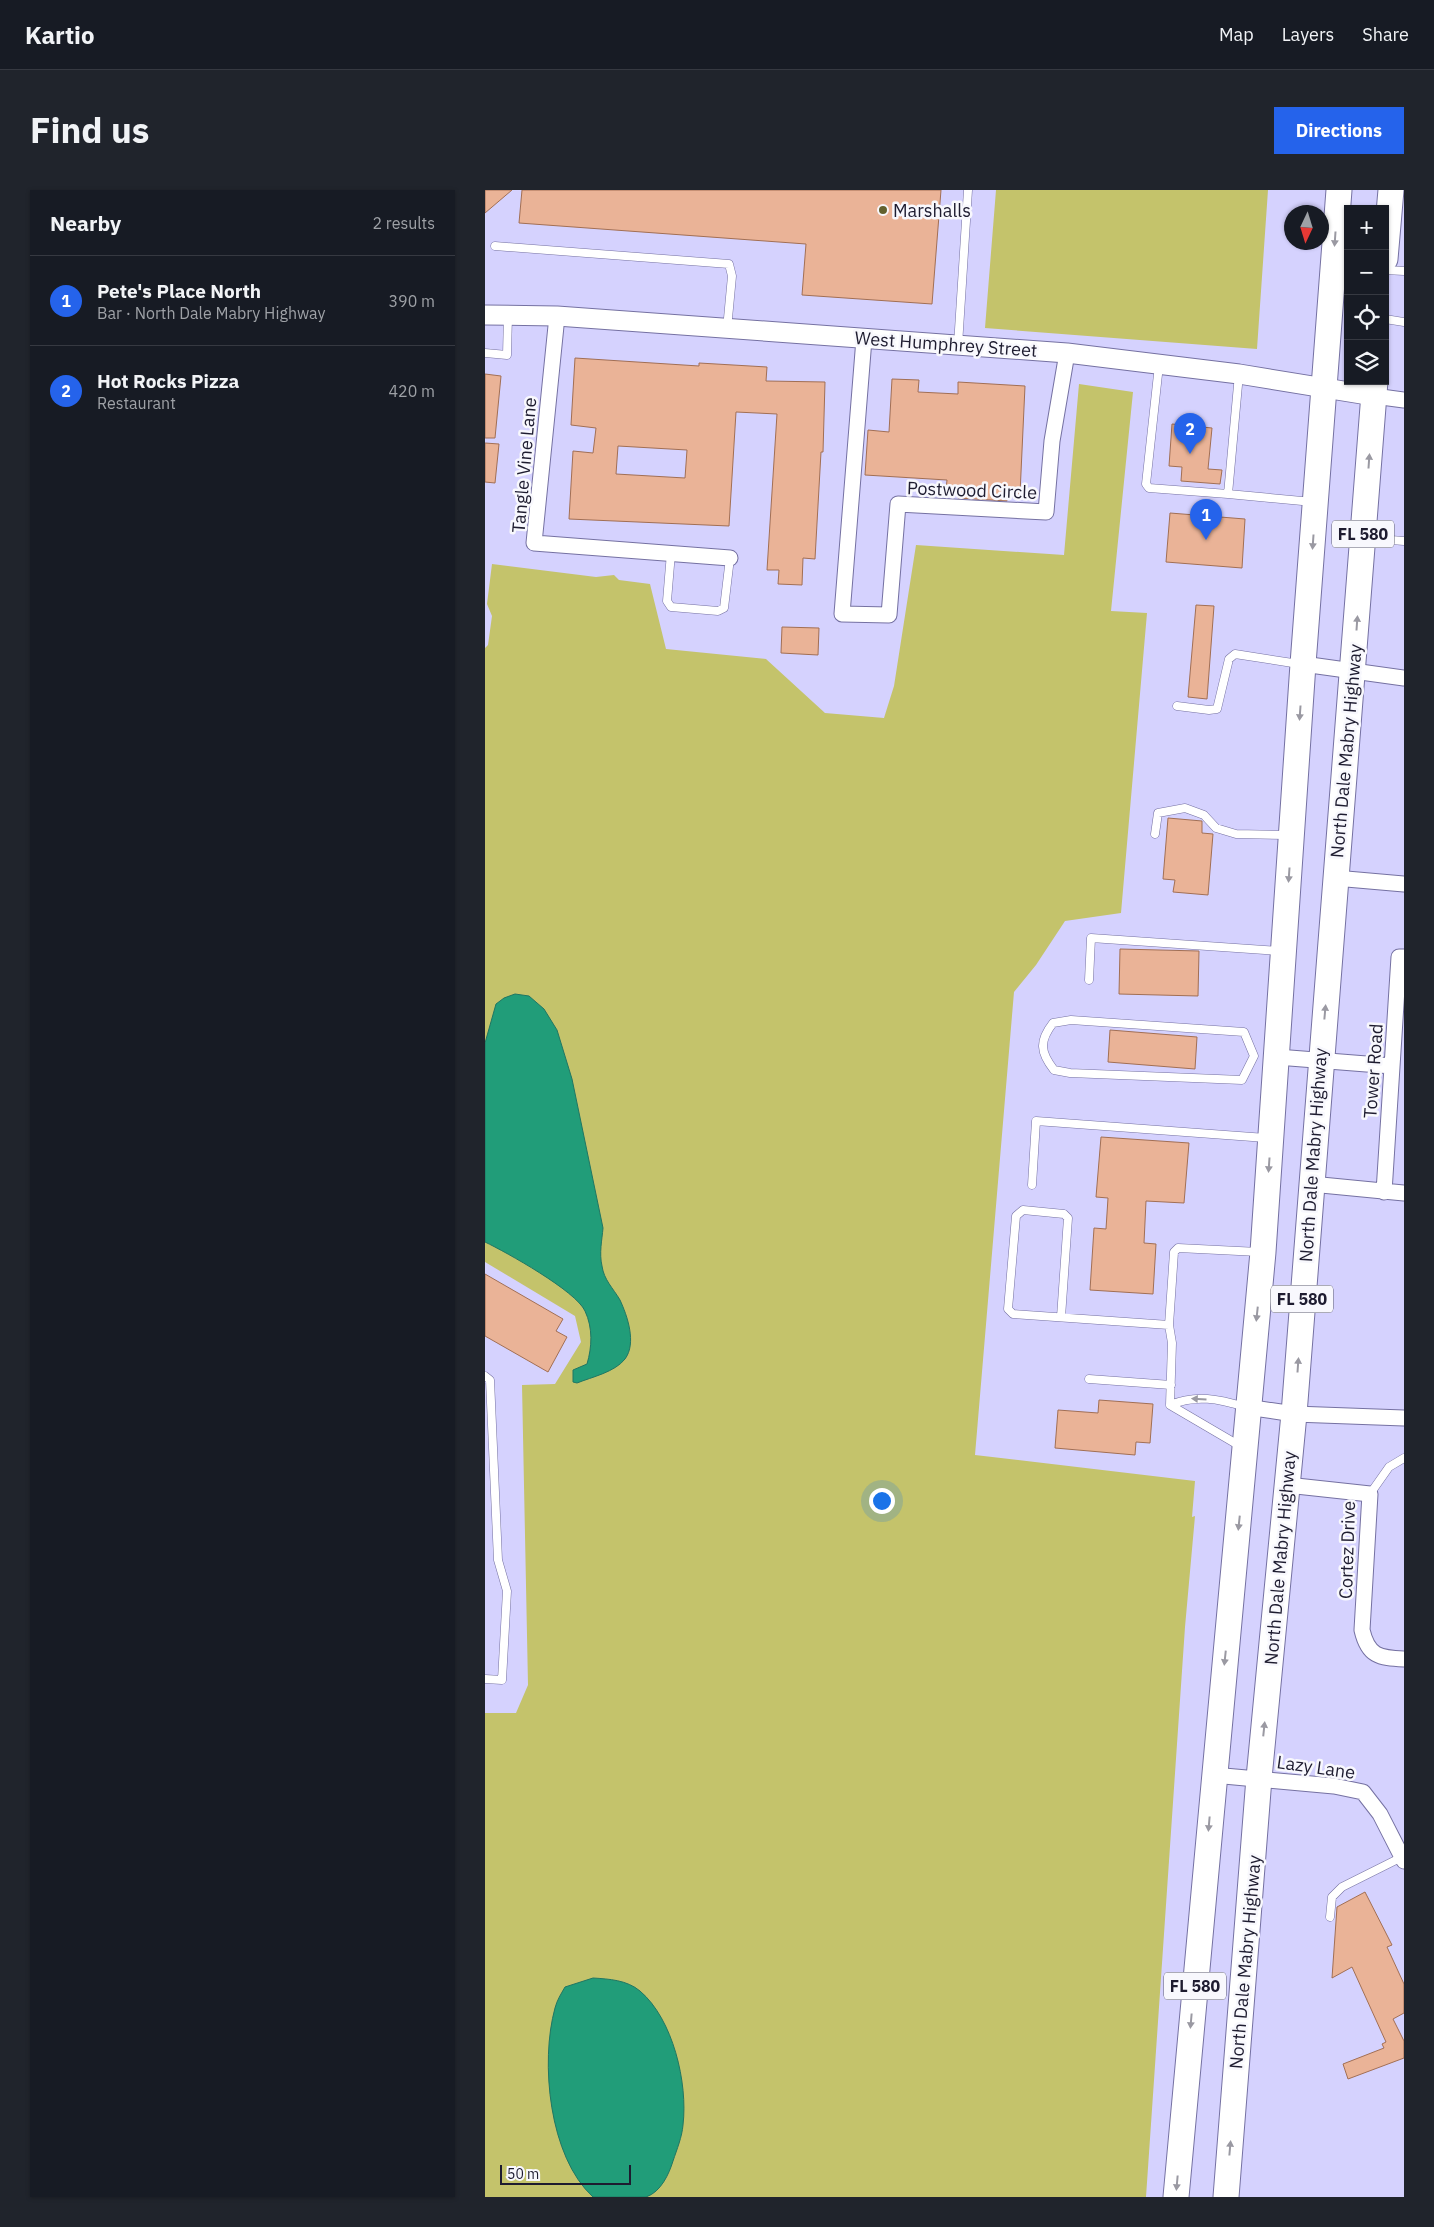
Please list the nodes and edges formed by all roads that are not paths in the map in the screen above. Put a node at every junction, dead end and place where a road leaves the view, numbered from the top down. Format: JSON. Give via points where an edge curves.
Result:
{"nodes":[{"id":1,"x":968,"y":190,"type":"edge"},
{"id":2,"x":1339,"y":190,"type":"edge"},
{"id":3,"x":1392,"y":203,"type":"edge"},
{"id":4,"x":495,"y":246,"type":"dead end"},
{"id":5,"x":1386,"y":250,"type":"edge"},
{"id":6,"x":1389,"y":270,"type":"edge"},
{"id":7,"x":1404,"y":271,"type":"edge"},
{"id":8,"x":485,"y":315,"type":"edge"},
{"id":9,"x":508,"y":315,"type":"junction"},
{"id":10,"x":557,"y":316,"type":"junction"},
{"id":11,"x":1389,"y":320,"type":"edge"},
{"id":12,"x":1404,"y":322,"type":"edge"},
{"id":13,"x":727,"y":329,"type":"junction"},
{"id":14,"x":864,"y":339,"type":"junction"},
{"id":15,"x":957,"y":345,"type":"junction"},
{"id":16,"x":485,"y":353,"type":"edge"},
{"id":17,"x":1067,"y":353,"type":"junction"},
{"id":18,"x":1159,"y":364,"type":"junction"},
{"id":19,"x":1239,"y":374,"type":"junction"},
{"id":20,"x":1324,"y":389,"type":"junction"},
{"id":21,"x":1374,"y":389,"type":"edge"},
{"id":22,"x":1404,"y":400,"type":"edge"},
{"id":23,"x":1228,"y":494,"type":"junction"},
{"id":24,"x":1315,"y":502,"type":"junction"},
{"id":25,"x":1363,"y":538,"type":"junction"},
{"id":26,"x":1404,"y":541,"type":"edge"},
{"id":27,"x":671,"y":553,"type":"junction"},
{"id":28,"x":730,"y":558,"type":"joint"},
{"id":29,"x":1303,"y":664,"type":"junction"},
{"id":30,"x":1353,"y":671,"type":"junction"},
{"id":31,"x":1404,"y":678,"type":"edge"},
{"id":32,"x":1177,"y":706,"type":"dead end"},
{"id":33,"x":1155,"y":834,"type":"dead end"},
{"id":34,"x":1292,"y":835,"type":"junction"},
{"id":35,"x":1335,"y":878,"type":"junction"},
{"id":36,"x":1404,"y":884,"type":"edge"},
{"id":37,"x":1284,"y":951,"type":"junction"},
{"id":38,"x":1404,"y":957,"type":"edge"},
{"id":39,"x":1089,"y":980,"type":"dead end"},
{"id":40,"x":1265,"y":1057,"type":"junction"},
{"id":41,"x":1321,"y":1061,"type":"junction"},
{"id":42,"x":1392,"y":1066,"type":"junction"},
{"id":43,"x":1271,"y":1138,"type":"junction"},
{"id":44,"x":1311,"y":1184,"type":"junction"},
{"id":45,"x":1033,"y":1185,"type":"dead end"},
{"id":46,"x":1384,"y":1192,"type":"junction"},
{"id":47,"x":1404,"y":1193,"type":"edge"},
{"id":48,"x":1263,"y":1252,"type":"junction"},
{"id":49,"x":1061,"y":1317,"type":"junction"},
{"id":50,"x":1169,"y":1325,"type":"junction"},
{"id":51,"x":485,"y":1376,"type":"edge"},
{"id":52,"x":1089,"y":1380,"type":"dead end"},
{"id":53,"x":1171,"y":1385,"type":"junction"},
{"id":54,"x":1170,"y":1406,"type":"junction"},
{"id":55,"x":1247,"y":1407,"type":"junction"},
{"id":56,"x":1294,"y":1414,"type":"junction"},
{"id":57,"x":1404,"y":1418,"type":"edge"},
{"id":58,"x":1245,"y":1449,"type":"junction"},
{"id":59,"x":1404,"y":1458,"type":"edge"},
{"id":60,"x":1287,"y":1485,"type":"junction"},
{"id":61,"x":1370,"y":1494,"type":"junction"},
{"id":62,"x":1404,"y":1659,"type":"edge"},
{"id":63,"x":485,"y":1679,"type":"edge"},
{"id":64,"x":1213,"y":1775,"type":"junction"},
{"id":65,"x":1259,"y":1778,"type":"junction"},
{"id":66,"x":1403,"y":1859,"type":"edge"},
{"id":67,"x":1330,"y":1917,"type":"dead end"},
{"id":68,"x":1176,"y":2197,"type":"edge"},
{"id":69,"x":1226,"y":2197,"type":"edge"}],
"edges":[{"from":1,"to":15,"type":"lane"},
{"from":2,"to":20,"type":"main road","number":"FL 580","one_way":true},
{"from":3,"to":5,"type":"main road"},
{"from":4,"to":13,"type":"lane","via":[[729,264],[732,276]]},
{"from":6,"to":7,"type":"lane"},
{"from":8,"to":9,"type":"street","name":"West Humphrey Street"},
{"from":9,"to":10,"type":"street","name":"West Humphrey Street"},
{"from":9,"to":16,"type":"lane","via":[[507,355]]},
{"from":10,"to":13,"type":"street","name":"West Humphrey Street"},
{"from":10,"to":27,"type":"street","name":"Tangle Vine Lane","via":[[534,543]]},
{"from":11,"to":12,"type":"lane"},
{"from":13,"to":14,"type":"street","name":"West Humphrey Street"},
{"from":14,"to":15,"type":"street","name":"West Humphrey Street"},
{"from":14,"to":17,"type":"street","name":"Postwood Circle","via":[[842,614],[889,615],[898,504],[1046,512],[1052,441]]},
{"from":15,"to":17,"type":"street","name":"West Humphrey Street"},
{"from":17,"to":18,"type":"street","name":"West Humphrey Street"},
{"from":18,"to":19,"type":"street","name":"West Humphrey Street"},
{"from":18,"to":23,"type":"lane","via":[[1146,484],[1149,488]]},
{"from":19,"to":20,"type":"street","name":"West Humphrey Street"},
{"from":19,"to":23,"type":"lane"},
{"from":20,"to":21,"type":"street","name":"West Humphrey Street"},
{"from":20,"to":24,"type":"main road","number":"FL 580"},
{"from":21,"to":22,"type":"street","name":"West Humphrey Street"},
{"from":25,"to":21,"type":"main road","name":"North Dale Mabry Highway","number":"FL 580","one_way":true},
{"from":23,"to":24,"type":"lane"},
{"from":24,"to":29,"type":"main road","number":"FL 580","one_way":true},
{"from":25,"to":26,"type":"lane"},
{"from":30,"to":25,"type":"main road","name":"North Dale Mabry Highway","number":"FL 580","one_way":true},
{"from":27,"to":28,"type":"street","name":"Tangle Vine Lane"},
{"from":27,"to":28,"type":"lane","via":[[667,601],[671,607],[719,611],[724,608]]},
{"from":29,"to":30,"type":"street"},
{"from":29,"to":32,"type":"lane","via":[[1235,654],[1229,659],[1217,709]]},
{"from":29,"to":34,"type":"main road","number":"FL 580","one_way":true},
{"from":30,"to":31,"type":"street"},
{"from":30,"to":35,"type":"main road","name":"North Dale Mabry Highway","number":"FL 580"},
{"from":33,"to":34,"type":"lane","via":[[1158,813],[1185,808],[1204,814],[1216,828],[1236,834]]},
{"from":34,"to":37,"type":"main road","number":"FL 580","one_way":true},
{"from":35,"to":36,"type":"street"},
{"from":41,"to":35,"type":"main road","name":"North Dale Mabry Highway","number":"FL 580","one_way":true},
{"from":37,"to":39,"type":"lane","via":[[1091,938]]},
{"from":37,"to":40,"type":"main road","number":"FL 580"},
{"from":38,"to":42,"type":"street","name":"Tower Road","via":[[1399,957]]},
{"from":40,"to":40,"type":"lane","via":[[1242,1080],[1071,1073],[1054,1070],[1043,1056],[1044,1036],[1053,1023],[1071,1020],[1244,1032]]},
{"from":40,"to":41,"type":"street"},
{"from":40,"to":43,"type":"main road","number":"FL 580"},
{"from":41,"to":42,"type":"street"},
{"from":41,"to":44,"type":"main road","name":"North Dale Mabry Highway","number":"FL 580"},
{"from":42,"to":46,"type":"street","name":"Tower Road"},
{"from":43,"to":45,"type":"lane","via":[[1036,1121]]},
{"from":43,"to":48,"type":"main road","number":"FL 580","one_way":true},
{"from":44,"to":46,"type":"street"},
{"from":56,"to":44,"type":"main road","name":"North Dale Mabry Highway","number":"FL 580","one_way":true},
{"from":46,"to":47,"type":"street"},
{"from":48,"to":50,"type":"lane","via":[[1178,1248],[1174,1252]]},
{"from":48,"to":55,"type":"main road","number":"FL 580","one_way":true},
{"from":49,"to":49,"type":"lane","via":[[1013,1314],[1008,1309],[1016,1216],[1023,1210],[1064,1214],[1068,1218]]},
{"from":49,"to":50,"type":"lane"},
{"from":50,"to":53,"type":"lane"},
{"from":51,"to":63,"type":"lane","via":[[490,1380],[497,1560],[507,1591],[502,1680]]},
{"from":52,"to":53,"type":"lane"},
{"from":53,"to":54,"type":"lane"},
{"from":55,"to":54,"type":"lane","one_way":true,"via":[[1223,1400],[1186,1398]]},
{"from":54,"to":58,"type":"lane"},
{"from":55,"to":56,"type":"street"},
{"from":55,"to":58,"type":"main road","number":"FL 580"},
{"from":56,"to":57,"type":"street"},
{"from":56,"to":60,"type":"main road","name":"North Dale Mabry Highway","number":"FL 580"},
{"from":58,"to":64,"type":"main road","number":"FL 580","one_way":true},
{"from":59,"to":61,"type":"lane","via":[[1389,1467]]},
{"from":60,"to":61,"type":"street","name":"Cortez Drive"},
{"from":65,"to":60,"type":"main road","name":"North Dale Mabry Highway","number":"FL 580","one_way":true},
{"from":61,"to":62,"type":"street","name":"Cortez Drive","via":[[1362,1630],[1365,1644],[1373,1653]]},
{"from":64,"to":65,"type":"street","name":"Lazy Lane"},
{"from":64,"to":68,"type":"main road","number":"FL 580","one_way":true},
{"from":65,"to":66,"type":"street","name":"Lazy Lane","via":[[1363,1792],[1380,1814]]},
{"from":69,"to":65,"type":"main road","name":"North Dale Mabry Highway","number":"FL 580","one_way":true},
{"from":66,"to":67,"type":"lane","via":[[1342,1887],[1333,1897]]}]}
